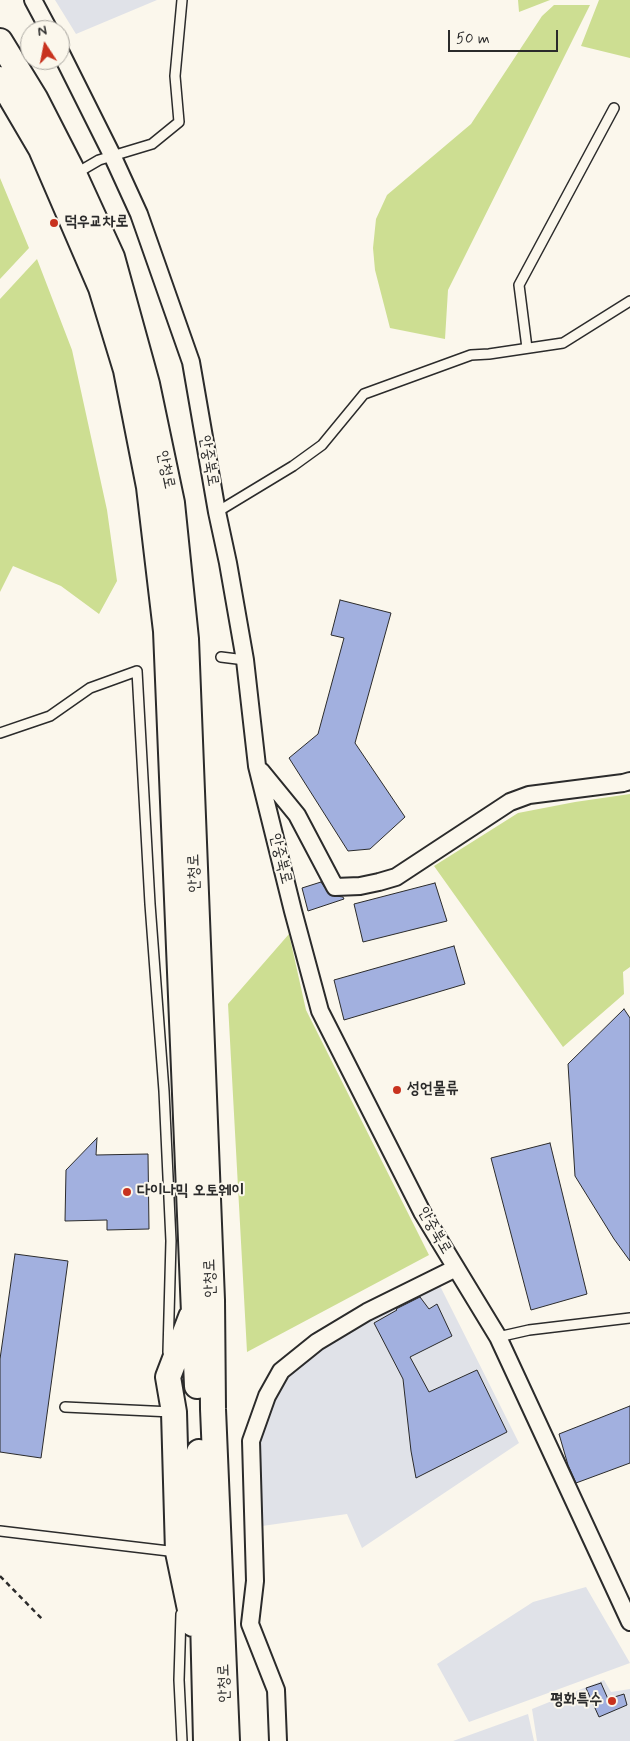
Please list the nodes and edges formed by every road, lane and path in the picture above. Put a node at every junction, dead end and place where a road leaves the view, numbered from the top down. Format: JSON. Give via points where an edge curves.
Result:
{"nodes":[{"id":1,"x":33,"y":0,"type":"edge"},
{"id":2,"x":182,"y":0,"type":"edge"},
{"id":3,"x":44,"y":20,"type":"edge"},
{"id":4,"x":0,"y":41,"type":"edge"},
{"id":5,"x":70,"y":70,"type":"edge"},
{"id":6,"x":0,"y":79,"type":"edge"},
{"id":7,"x":614,"y":108,"type":"dead end"},
{"id":8,"x":112,"y":155,"type":"junction"},
{"id":9,"x":65,"y":177,"type":"junction"},
{"id":10,"x":630,"y":301,"type":"edge"},
{"id":11,"x":527,"y":348,"type":"junction"},
{"id":12,"x":217,"y":512,"type":"junction"},
{"id":13,"x":221,"y":657,"type":"dead end"},
{"id":14,"x":244,"y":660,"type":"junction"},
{"id":15,"x":0,"y":733,"type":"edge"},
{"id":16,"x":257,"y":766,"type":"junction"},
{"id":17,"x":630,"y":781,"type":"edge"},
{"id":18,"x":456,"y":1268,"type":"junction"},
{"id":19,"x":195,"y":1309,"type":"junction"},
{"id":20,"x":630,"y":1318,"type":"edge"},
{"id":21,"x":498,"y":1337,"type":"junction"},
{"id":22,"x":168,"y":1378,"type":"junction"},
{"id":23,"x":65,"y":1407,"type":"dead end"},
{"id":24,"x":174,"y":1412,"type":"junction"},
{"id":25,"x":0,"y":1531,"type":"edge"},
{"id":26,"x":178,"y":1552,"type":"junction"},
{"id":27,"x":0,"y":1576,"type":"edge"},
{"id":28,"x":182,"y":1579,"type":"junction"},
{"id":29,"x":44,"y":1622,"type":"dead end"},
{"id":30,"x":630,"y":1622,"type":"edge"},
{"id":31,"x":205,"y":1674,"type":"junction"},
{"id":32,"x":182,"y":1741,"type":"edge"},
{"id":33,"x":206,"y":1741,"type":"edge"},
{"id":34,"x":226,"y":1741,"type":"edge"},
{"id":35,"x":278,"y":1741,"type":"edge"}],
"edges":[{"from":1,"to":3,"type":"street"},
{"from":2,"to":8,"type":"lane","via":[[175,76],[179,122],[152,144]]},
{"from":4,"to":9,"type":"street","name":"안청로","via":[[35,98]]},
{"from":5,"to":8,"type":"street","name":"안중북로"},
{"from":6,"to":9,"type":"street","name":"안청로","via":[[41,149]]},
{"from":7,"to":11,"type":"lane","via":[[519,285]]},
{"from":8,"to":9,"type":"lane"},
{"from":8,"to":12,"type":"street","name":"안중북로","via":[[139,214],[191,362]]},
{"from":9,"to":19,"type":"street","name":"안청로","via":[[126,370],[149,487],[166,631]]},
{"from":9,"to":34,"type":"street","name":"안청로","via":[[112,257],[147,384],[172,502],[186,638]]},
{"from":10,"to":11,"type":"lane","via":[[564,343]]},
{"from":11,"to":12,"type":"lane","via":[[471,355],[364,394],[322,445]]},
{"from":12,"to":14,"type":"street","name":"안중북로"},
{"from":13,"to":14,"type":"lane"},
{"from":14,"to":16,"type":"street","name":"안중북로"},
{"from":15,"to":22,"type":"lane","via":[[50,716],[90,688],[137,671],[171,1232]]},
{"from":16,"to":17,"type":"street","via":[[298,815],[335,887],[360,886],[396,877],[510,802],[529,795]]},
{"from":16,"to":18,"type":"street","name":"안중북로","via":[[320,1011],[422,1212]]},
{"from":18,"to":21,"type":"street","name":"안중북로"},
{"from":18,"to":35,"type":"street","via":[[367,1312],[317,1342],[281,1371],[267,1396],[251,1441],[255,1581],[250,1624],[276,1690]]},
{"from":19,"to":22,"type":"street"},
{"from":19,"to":31,"type":"street","name":"안청로"},
{"from":20,"to":21,"type":"lane","via":[[529,1330]]},
{"from":21,"to":30,"type":"street","name":"안중북로"},
{"from":22,"to":24,"type":"street"},
{"from":23,"to":24,"type":"lane"},
{"from":24,"to":26,"type":"street"},
{"from":25,"to":26,"type":"lane"},
{"from":26,"to":28,"type":"street"},
{"from":27,"to":29,"type":"path"},
{"from":28,"to":31,"type":"street"},
{"from":28,"to":32,"type":"lane","via":[[179,1680]]},
{"from":31,"to":33,"type":"street","name":"안청로"}]}
